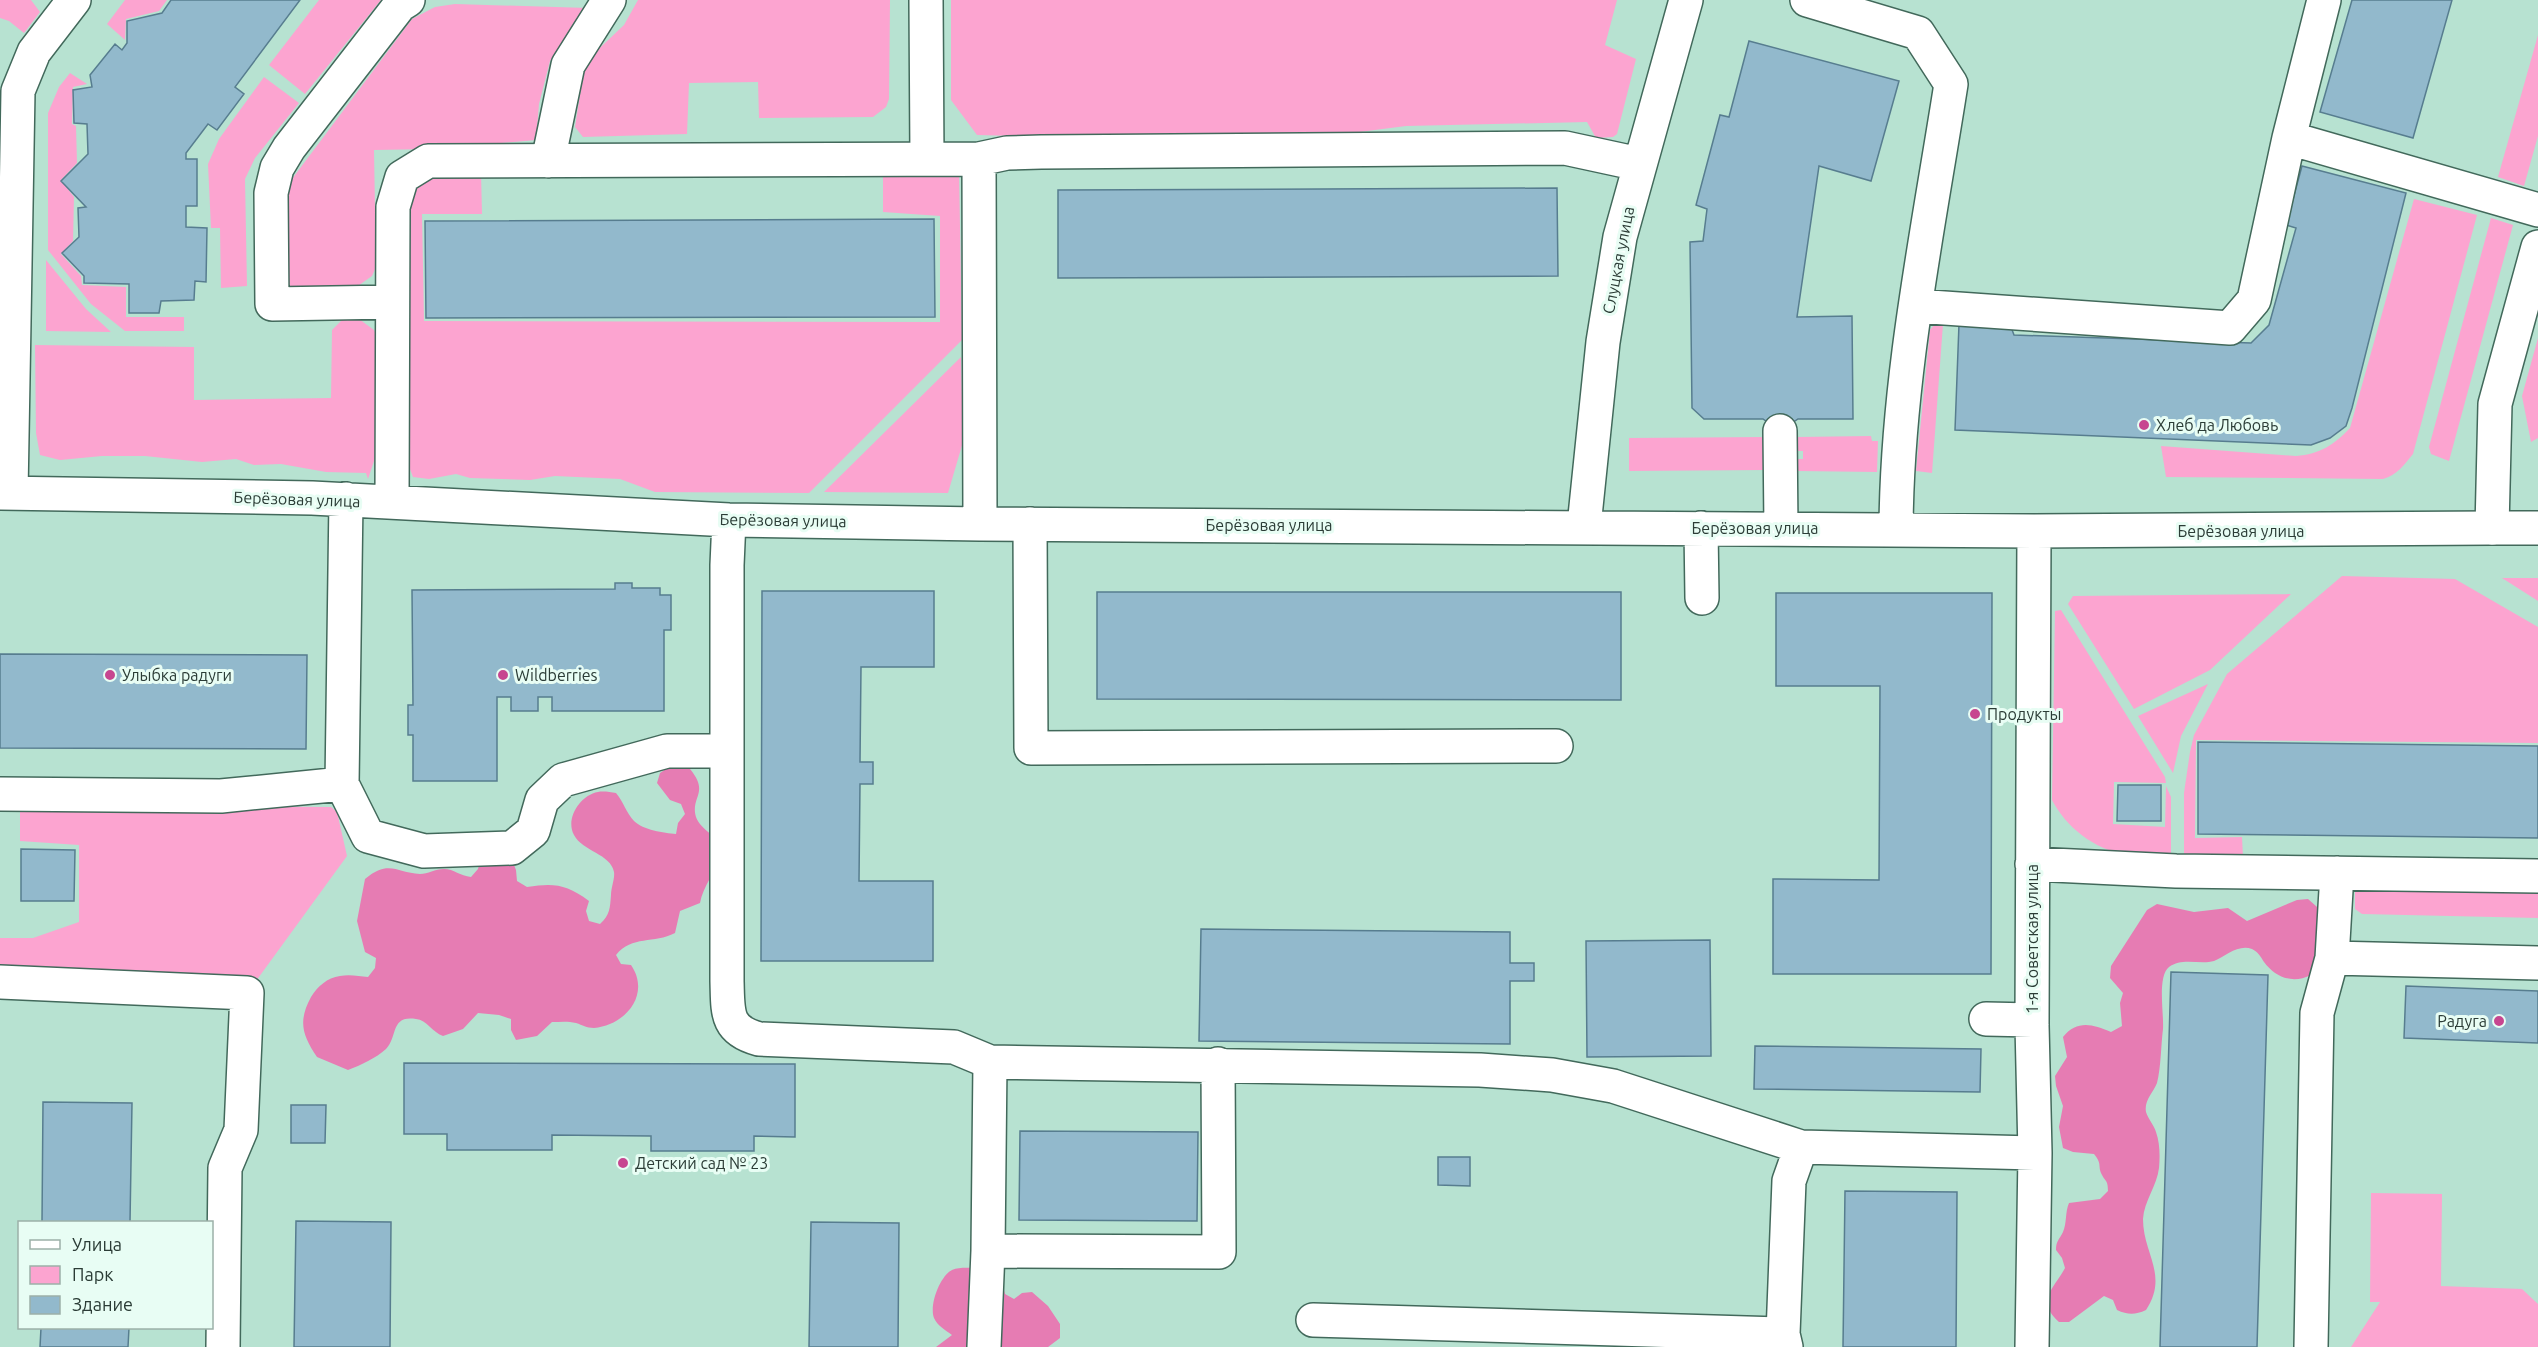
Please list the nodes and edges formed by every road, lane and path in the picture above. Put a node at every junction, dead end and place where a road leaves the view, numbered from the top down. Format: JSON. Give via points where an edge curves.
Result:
{"nodes":[{"id":1,"x":74,"y":0,"type":"edge"},
{"id":2,"x":408,"y":0,"type":"edge"},
{"id":3,"x":609,"y":0,"type":"edge"},
{"id":4,"x":926,"y":0,"type":"edge"},
{"id":5,"x":1686,"y":0,"type":"edge"},
{"id":6,"x":1807,"y":0,"type":"edge"},
{"id":7,"x":2324,"y":0,"type":"edge"},
{"id":8,"x":2289,"y":138,"type":"junction"},
{"id":9,"x":927,"y":159,"type":"junction"},
{"id":10,"x":979,"y":159,"type":"junction"},
{"id":11,"x":548,"y":160,"type":"junction"},
{"id":12,"x":1639,"y":164,"type":"junction"},
{"id":13,"x":2538,"y":210,"type":"edge"},
{"id":14,"x":2538,"y":246,"type":"edge"},
{"id":15,"x":392,"y":302,"type":"junction"},
{"id":16,"x":1916,"y":306,"type":"junction"},
{"id":17,"x":1780,"y":431,"type":"dead end"},
{"id":18,"x":6,"y":493,"type":"edge"},
{"id":19,"x":346,"y":499,"type":"junction"},
{"id":20,"x":392,"y":502,"type":"junction"},
{"id":21,"x":729,"y":520,"type":"junction"},
{"id":22,"x":980,"y":524,"type":"junction"},
{"id":23,"x":1030,"y":524,"type":"junction"},
{"id":24,"x":1584,"y":526,"type":"junction"},
{"id":25,"x":1701,"y":528,"type":"junction"},
{"id":26,"x":1781,"y":528,"type":"junction"},
{"id":27,"x":2492,"y":528,"type":"junction"},
{"id":28,"x":2538,"y":528,"type":"edge"},
{"id":29,"x":1896,"y":529,"type":"junction"},
{"id":30,"x":2034,"y":531,"type":"junction"},
{"id":31,"x":1702,"y":598,"type":"dead end"},
{"id":32,"x":1556,"y":746,"type":"dead end"},
{"id":33,"x":728,"y":751,"type":"junction"},
{"id":34,"x":342,"y":784,"type":"junction"},
{"id":35,"x":0,"y":794,"type":"edge"},
{"id":36,"x":2032,"y":864,"type":"junction"},
{"id":37,"x":2337,"y":873,"type":"junction"},
{"id":38,"x":2538,"y":876,"type":"edge"},
{"id":39,"x":2332,"y":958,"type":"junction"},
{"id":40,"x":2538,"y":963,"type":"edge"},
{"id":41,"x":0,"y":982,"type":"edge"},
{"id":42,"x":1986,"y":1019,"type":"dead end"},
{"id":43,"x":2032,"y":1020,"type":"junction"},
{"id":44,"x":990,"y":1062,"type":"junction"},
{"id":45,"x":1218,"y":1064,"type":"junction"},
{"id":46,"x":1802,"y":1147,"type":"junction"},
{"id":47,"x":2035,"y":1153,"type":"junction"},
{"id":48,"x":988,"y":1251,"type":"junction"},
{"id":49,"x":1312,"y":1320,"type":"dead end"},
{"id":50,"x":1785,"y":1340,"type":"edge"},
{"id":51,"x":223,"y":1347,"type":"edge"},
{"id":52,"x":984,"y":1347,"type":"edge"},
{"id":53,"x":2032,"y":1347,"type":"edge"},
{"id":54,"x":2311,"y":1347,"type":"edge"}],
"edges":[{"from":1,"to":18,"type":"street","via":[[34,52],[18,91]]},
{"from":2,"to":15,"type":"street","via":[[400,5],[289,148],[277,168],[271,193],[272,304]]},
{"from":3,"to":11,"type":"street","via":[[568,65]]},
{"from":4,"to":9,"type":"street"},
{"from":5,"to":12,"type":"street","name":"Слуцкая улица"},
{"from":6,"to":16,"type":"street","via":[[1918,33],[1951,84]]},
{"from":7,"to":8,"type":"street"},
{"from":8,"to":13,"type":"street"},
{"from":8,"to":16,"type":"street","via":[[2254,300],[2230,328]]},
{"from":9,"to":10,"type":"street"},
{"from":9,"to":11,"type":"street"},
{"from":10,"to":12,"type":"street","via":[[1029,152],[1565,148]]},
{"from":10,"to":22,"type":"street"},
{"from":11,"to":15,"type":"street","via":[[428,160],[402,177],[393,207]]},
{"from":12,"to":24,"type":"street","name":"Слуцкая улица","via":[[1620,237],[1603,342]]},
{"from":14,"to":27,"type":"street","via":[[2495,404]]},
{"from":15,"to":20,"type":"street"},
{"from":16,"to":29,"type":"street","via":[[1904,378]]},
{"from":17,"to":26,"type":"street"},
{"from":18,"to":19,"type":"street","name":"Берёзовая улица"},
{"from":19,"to":20,"type":"street","name":"Берёзовая улица"},
{"from":19,"to":34,"type":"street"},
{"from":20,"to":21,"type":"street","name":"Берёзовая улица"},
{"from":21,"to":22,"type":"street","name":"Берёзовая улица"},
{"from":21,"to":33,"type":"street"},
{"from":22,"to":23,"type":"street","name":"Берёзовая улица"},
{"from":23,"to":24,"type":"street","name":"Берёзовая улица"},
{"from":23,"to":32,"type":"street","via":[[1031,748]]},
{"from":24,"to":25,"type":"street","name":"Берёзовая улица"},
{"from":25,"to":26,"type":"street","name":"Берёзовая улица"},
{"from":25,"to":31,"type":"street"},
{"from":26,"to":29,"type":"street","name":"Берёзовая улица"},
{"from":27,"to":28,"type":"street","name":"Берёзовая улица"},
{"from":27,"to":30,"type":"street","name":"Берёзовая улица"},
{"from":29,"to":30,"type":"street","name":"Берёзовая улица"},
{"from":30,"to":36,"type":"street","name":"1-я Советская улица"},
{"from":33,"to":34,"type":"street","via":[[667,751],[563,780],[542,800],[533,831],[512,848],[424,851],[368,836]]},
{"from":33,"to":44,"type":"street","via":[[727,981],[732,1024],[743,1035],[759,1039],[954,1047]]},
{"from":34,"to":35,"type":"street","via":[[221,796]]},
{"from":36,"to":37,"type":"street"},
{"from":36,"to":43,"type":"street","name":"1-я Советская улица"},
{"from":37,"to":38,"type":"street"},
{"from":37,"to":39,"type":"street"},
{"from":39,"to":40,"type":"street"},
{"from":39,"to":54,"type":"street","via":[[2317,1013]]},
{"from":41,"to":51,"type":"street","via":[[247,993],[241,1130],[225,1168]]},
{"from":42,"to":43,"type":"street"},
{"from":43,"to":47,"type":"street","name":"1-я Советская улица"},
{"from":44,"to":45,"type":"street"},
{"from":44,"to":48,"type":"street"},
{"from":45,"to":46,"type":"street","via":[[1552,1075],[1613,1086]]},
{"from":45,"to":48,"type":"street","via":[[1219,1252]]},
{"from":46,"to":47,"type":"street"},
{"from":46,"to":50,"type":"street","via":[[1789,1181]]},
{"from":47,"to":53,"type":"street","name":"1-я Советская улица"},
{"from":48,"to":52,"type":"street"},
{"from":49,"to":50,"type":"street"}]}
